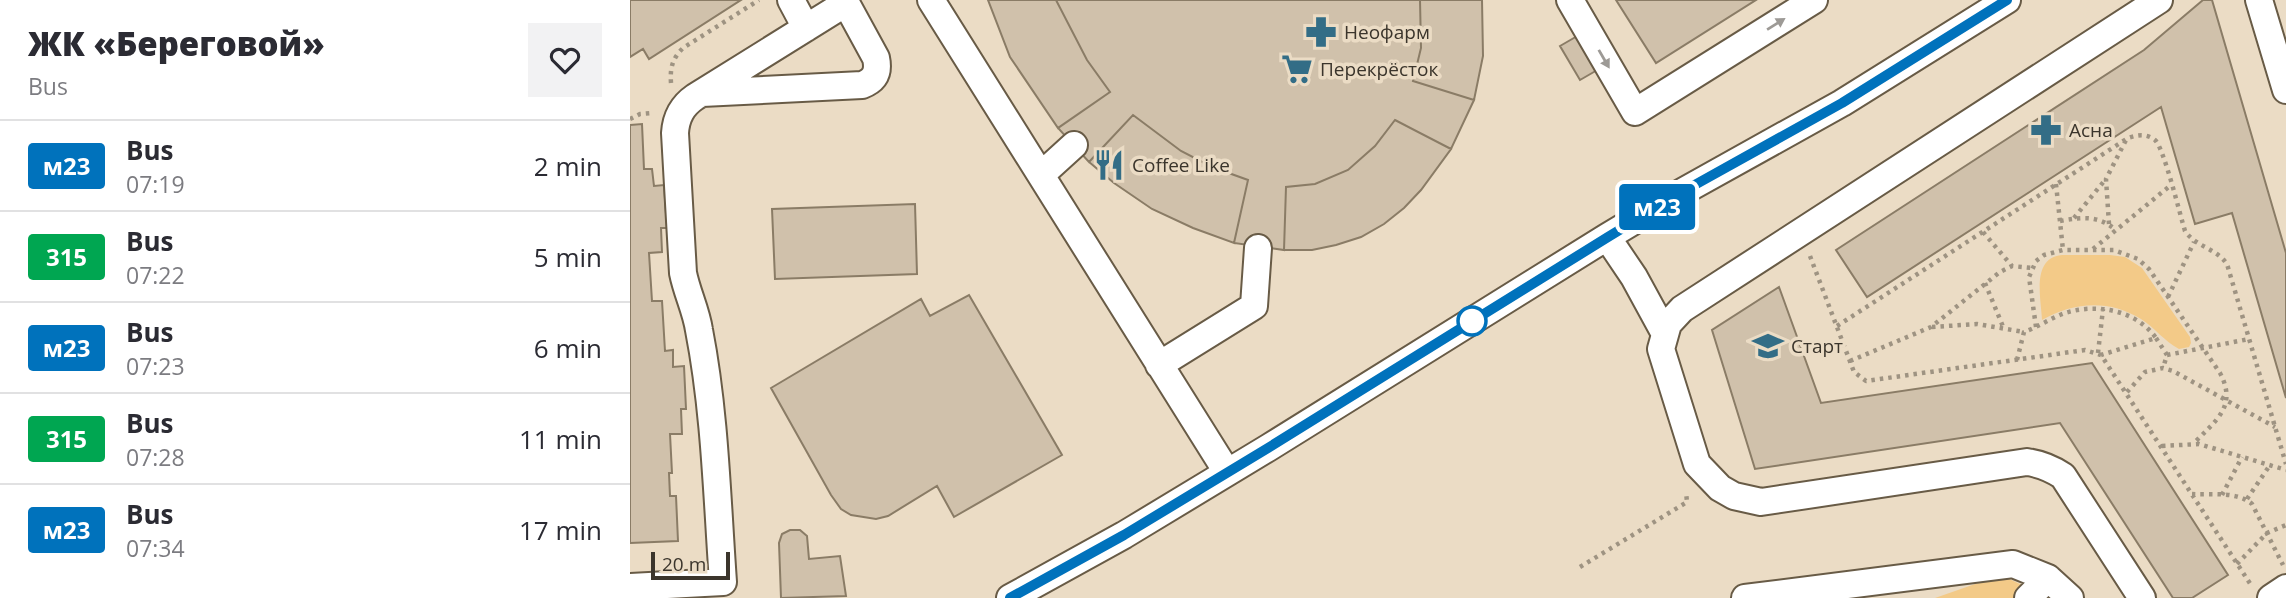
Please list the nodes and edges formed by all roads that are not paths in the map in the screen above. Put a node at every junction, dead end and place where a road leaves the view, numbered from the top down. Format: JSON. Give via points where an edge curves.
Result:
{"nodes":[{"id":1,"x":791,"y":0,"type":"edge"},
{"id":2,"x":931,"y":0,"type":"edge"},
{"id":3,"x":1570,"y":0,"type":"edge"},
{"id":4,"x":1814,"y":0,"type":"edge"},
{"id":5,"x":2007,"y":0,"type":"edge"},
{"id":6,"x":2159,"y":0,"type":"edge"},
{"id":7,"x":2259,"y":0,"type":"edge"},
{"id":8,"x":806,"y":28,"type":"junction"},
{"id":9,"x":2286,"y":90,"type":"edge"},
{"id":10,"x":702,"y":93,"type":"junction"},
{"id":11,"x":1074,"y":145,"type":"dead end"},
{"id":12,"x":1041,"y":176,"type":"junction"},
{"id":13,"x":1608,"y":237,"type":"junction"},
{"id":14,"x":1258,"y":248,"type":"dead end"},
{"id":15,"x":1664,"y":332,"type":"junction"},
{"id":16,"x":1159,"y":365,"type":"junction"},
{"id":17,"x":1227,"y":472,"type":"junction"},
{"id":18,"x":2048,"y":578,"type":"junction"},
{"id":19,"x":630,"y":587,"type":"edge"},
{"id":20,"x":2286,"y":588,"type":"edge"},
{"id":21,"x":1010,"y":598,"type":"edge"},
{"id":22,"x":1745,"y":598,"type":"edge"},
{"id":23,"x":2028,"y":598,"type":"edge"},
{"id":24,"x":2070,"y":598,"type":"edge"},
{"id":25,"x":2142,"y":598,"type":"edge"},
{"id":26,"x":2271,"y":598,"type":"edge"}],
"edges":[{"from":1,"to":8,"type":"street"},
{"from":2,"to":12,"type":"street"},
{"from":3,"to":4,"type":"street","one_way":true,"via":[[1635,112]]},
{"from":5,"to":13,"type":"street","via":[[1842,103]]},
{"from":6,"to":15,"type":"street","via":[[1682,309]]},
{"from":7,"to":9,"type":"street"},
{"from":8,"to":10,"type":"street"},
{"from":8,"to":10,"type":"street","via":[[846,3],[876,58],[874,78],[862,85]]},
{"from":10,"to":19,"type":"street","via":[[682,109],[675,133],[683,273],[698,320],[709,387],[723,582]]},
{"from":11,"to":12,"type":"street"},
{"from":12,"to":16,"type":"street"},
{"from":13,"to":15,"type":"street"},
{"from":13,"to":17,"type":"street"},
{"from":14,"to":16,"type":"street","via":[[1254,306]]},
{"from":15,"to":25,"type":"street","via":[[1661,349],[1697,464],[1734,496],[1760,502],[2026,462],[2044,465],[2063,477]]},
{"from":16,"to":17,"type":"street"},
{"from":17,"to":21,"type":"street"},
{"from":18,"to":22,"type":"street","via":[[2013,564]]},
{"from":18,"to":23,"type":"street"},
{"from":18,"to":24,"type":"street"},
{"from":20,"to":26,"type":"street"}]}
